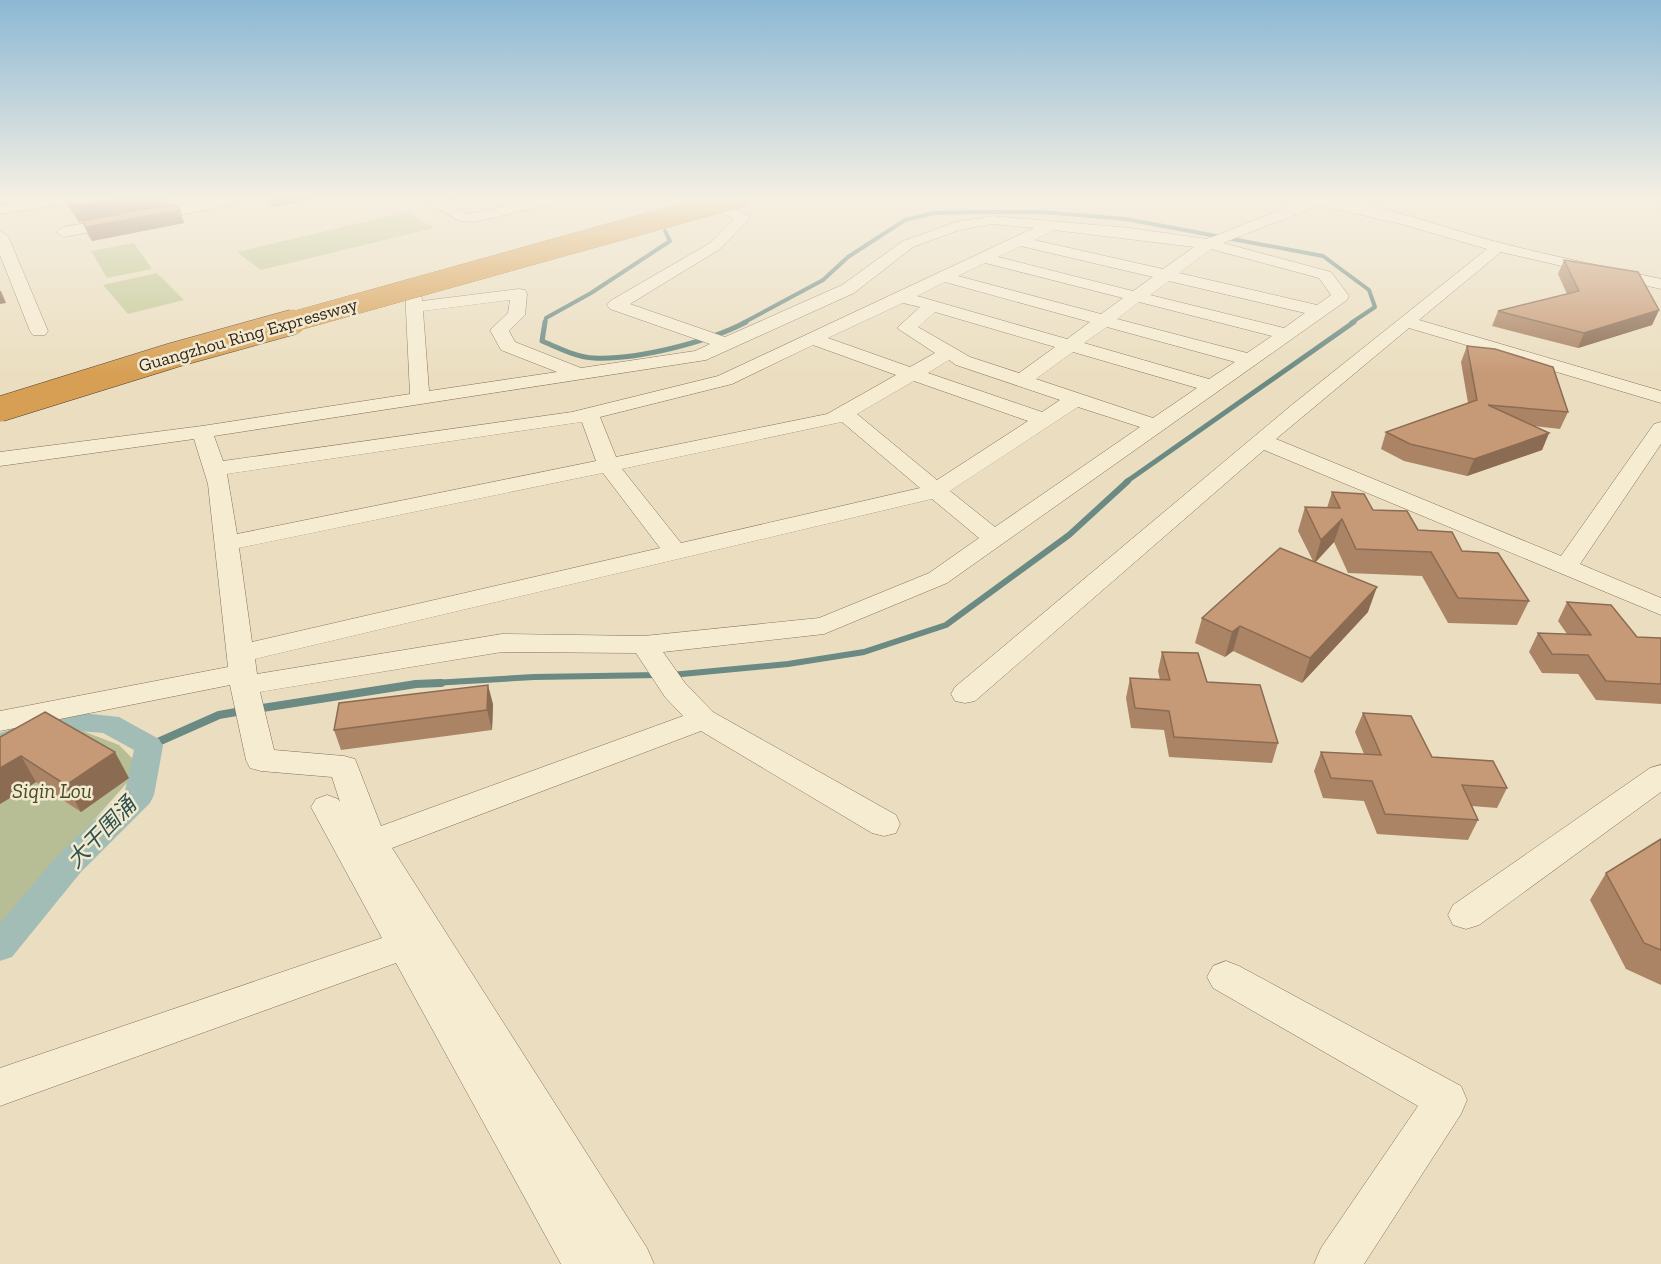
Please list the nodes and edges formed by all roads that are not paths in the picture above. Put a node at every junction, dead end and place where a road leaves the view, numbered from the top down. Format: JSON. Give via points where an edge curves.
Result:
{"nodes":[{"id":1,"x":8,"y":256,"type":"edge"},
{"id":2,"x":484,"y":256,"type":"edge"},
{"id":3,"x":500,"y":256,"type":"edge"},
{"id":4,"x":529,"y":256,"type":"edge"},
{"id":5,"x":698,"y":256,"type":"edge"},
{"id":6,"x":892,"y":256,"type":"edge"},
{"id":7,"x":987,"y":256,"type":"edge"},
{"id":8,"x":1084,"y":256,"type":"edge"},
{"id":9,"x":1193,"y":256,"type":"edge"},
{"id":10,"x":1254,"y":256,"type":"edge"},
{"id":11,"x":1488,"y":256,"type":"edge"},
{"id":12,"x":1534,"y":256,"type":"edge"},
{"id":13,"x":982,"y":258,"type":"junction"},
{"id":14,"x":1166,"y":275,"type":"junction"},
{"id":15,"x":944,"y":277,"type":"junction"},
{"id":16,"x":18,"y":279,"type":"junction"},
{"id":17,"x":412,"y":280,"type":"junction"},
{"id":18,"x":0,"y":284,"type":"edge"},
{"id":19,"x":1661,"y":284,"type":"edge"},
{"id":20,"x":1136,"y":296,"type":"junction"},
{"id":21,"x":902,"y":297,"type":"junction"},
{"id":22,"x":932,"y":306,"type":"junction"},
{"id":23,"x":414,"y":307,"type":"junction"},
{"id":24,"x":1320,"y":311,"type":"junction"},
{"id":25,"x":1104,"y":320,"type":"junction"},
{"id":26,"x":1406,"y":322,"type":"junction"},
{"id":27,"x":39,"y":330,"type":"dead end"},
{"id":28,"x":1287,"y":334,"type":"junction"},
{"id":29,"x":713,"y":339,"type":"junction"},
{"id":30,"x":813,"y":339,"type":"junction"},
{"id":31,"x":1070,"y":345,"type":"junction"},
{"id":32,"x":948,"y":353,"type":"junction"},
{"id":33,"x":1250,"y":360,"type":"junction"},
{"id":34,"x":580,"y":374,"type":"junction"},
{"id":35,"x":912,"y":374,"type":"junction"},
{"id":36,"x":1022,"y":380,"type":"junction"},
{"id":37,"x":1212,"y":386,"type":"junction"},
{"id":38,"x":0,"y":394,"type":"edge"},
{"id":39,"x":1661,"y":397,"type":"edge"},
{"id":40,"x":1078,"y":398,"type":"junction"},
{"id":41,"x":420,"y":399,"type":"junction"},
{"id":42,"x":0,"y":401,"type":"edge"},
{"id":43,"x":0,"y":409,"type":"edge"},
{"id":44,"x":844,"y":413,"type":"junction"},
{"id":45,"x":590,"y":414,"type":"junction"},
{"id":46,"x":1044,"y":420,"type":"junction"},
{"id":47,"x":1156,"y":426,"type":"junction"},
{"id":48,"x":1661,"y":428,"type":"edge"},
{"id":49,"x":202,"y":432,"type":"junction"},
{"id":50,"x":1262,"y":441,"type":"junction"},
{"id":51,"x":0,"y":459,"type":"edge"},
{"id":52,"x":608,"y":465,"type":"junction"},
{"id":53,"x":215,"y":469,"type":"junction"},
{"id":54,"x":936,"y":490,"type":"junction"},
{"id":55,"x":994,"y":538,"type":"junction"},
{"id":56,"x":227,"y":543,"type":"junction"},
{"id":57,"x":675,"y":552,"type":"junction"},
{"id":58,"x":1566,"y":567,"type":"junction"},
{"id":59,"x":1661,"y":607,"type":"edge"},
{"id":60,"x":648,"y":653,"type":"junction"},
{"id":61,"x":242,"y":671,"type":"junction"},
{"id":62,"x":966,"y":694,"type":"dead end"},
{"id":63,"x":703,"y":719,"type":"junction"},
{"id":64,"x":0,"y":721,"type":"edge"},
{"id":65,"x":1661,"y":776,"type":"edge"},
{"id":66,"x":327,"y":807,"type":"dead end"},
{"id":67,"x":884,"y":824,"type":"dead end"},
{"id":68,"x":371,"y":843,"type":"junction"},
{"id":69,"x":1466,"y":915,"type":"dead end"},
{"id":70,"x":405,"y":945,"type":"junction"},
{"id":71,"x":1226,"y":977,"type":"dead end"},
{"id":72,"x":0,"y":1088,"type":"edge"},
{"id":73,"x":586,"y":1264,"type":"edge"},
{"id":74,"x":632,"y":1264,"type":"edge"},
{"id":75,"x":1337,"y":1264,"type":"edge"}],
"edges":[{"from":1,"to":16,"type":"street"},
{"from":2,"to":38,"type":"highway","name":"Guangzhou Ring Expressway","via":[[164,343]]},
{"from":3,"to":17,"type":"street"},
{"from":4,"to":43,"type":"highway","name":"Guangzhou Ring Expressway","bridge":true,"via":[[174,355]]},
{"from":5,"to":29,"type":"street","via":[[616,305]]},
{"from":6,"to":29,"type":"street","via":[[848,289]]},
{"from":7,"to":13,"type":"street"},
{"from":8,"to":14,"type":"street"},
{"from":9,"to":14,"type":"street"},
{"from":10,"to":24,"type":"street","via":[[1325,275],[1341,296]]},
{"from":11,"to":26,"type":"street"},
{"from":12,"to":19,"type":"street"},
{"from":13,"to":15,"type":"street"},
{"from":13,"to":20,"type":"street"},
{"from":14,"to":20,"type":"street"},
{"from":14,"to":24,"type":"street"},
{"from":15,"to":21,"type":"street"},
{"from":15,"to":25,"type":"street"},
{"from":16,"to":18,"type":"street"},
{"from":16,"to":27,"type":"street"},
{"from":17,"to":23,"type":"street"},
{"from":17,"to":42,"type":"street"},
{"from":20,"to":25,"type":"street"},
{"from":20,"to":28,"type":"street"},
{"from":21,"to":22,"type":"street"},
{"from":21,"to":30,"type":"street"},
{"from":22,"to":31,"type":"street"},
{"from":22,"to":32,"type":"street","via":[[906,328]]},
{"from":23,"to":34,"type":"street","via":[[519,294],[516,315],[499,330],[508,346]]},
{"from":23,"to":41,"type":"street"},
{"from":24,"to":28,"type":"street"},
{"from":25,"to":31,"type":"street"},
{"from":25,"to":33,"type":"street"},
{"from":26,"to":39,"type":"street"},
{"from":26,"to":50,"type":"street"},
{"from":28,"to":33,"type":"street"},
{"from":29,"to":34,"type":"street","via":[[699,356]]},
{"from":30,"to":35,"type":"street"},
{"from":30,"to":45,"type":"street","via":[[725,380]]},
{"from":31,"to":36,"type":"street"},
{"from":31,"to":37,"type":"street"},
{"from":32,"to":35,"type":"street"},
{"from":32,"to":36,"type":"street"},
{"from":33,"to":37,"type":"street"},
{"from":34,"to":41,"type":"street"},
{"from":35,"to":44,"type":"street"},
{"from":35,"to":46,"type":"street"},
{"from":36,"to":40,"type":"street"},
{"from":37,"to":47,"type":"street"},
{"from":40,"to":46,"type":"street"},
{"from":40,"to":47,"type":"street"},
{"from":41,"to":49,"type":"street"},
{"from":44,"to":52,"type":"street","via":[[833,419]]},
{"from":44,"to":54,"type":"street"},
{"from":45,"to":52,"type":"street"},
{"from":45,"to":53,"type":"street"},
{"from":46,"to":54,"type":"street"},
{"from":47,"to":55,"type":"street"},
{"from":48,"to":58,"type":"street"},
{"from":49,"to":51,"type":"street"},
{"from":49,"to":53,"type":"street"},
{"from":50,"to":58,"type":"street"},
{"from":50,"to":62,"type":"street"},
{"from":52,"to":56,"type":"street"},
{"from":52,"to":57,"type":"street"},
{"from":53,"to":56,"type":"street"},
{"from":54,"to":55,"type":"street"},
{"from":54,"to":57,"type":"street"},
{"from":55,"to":60,"type":"street","via":[[938,578],[824,626]]},
{"from":56,"to":61,"type":"street"},
{"from":57,"to":61,"type":"street"},
{"from":58,"to":59,"type":"street"},
{"from":60,"to":61,"type":"street","via":[[502,643]]},
{"from":60,"to":63,"type":"street"},
{"from":61,"to":64,"type":"street"},
{"from":61,"to":68,"type":"street","via":[[261,760],[344,767]]},
{"from":63,"to":67,"type":"street"},
{"from":63,"to":68,"type":"street"},
{"from":65,"to":69,"type":"street"},
{"from":66,"to":70,"type":"street"},
{"from":68,"to":74,"type":"street"},
{"from":70,"to":72,"type":"street"},
{"from":70,"to":73,"type":"street"},
{"from":71,"to":75,"type":"street","via":[[1446,1100]]}]}
